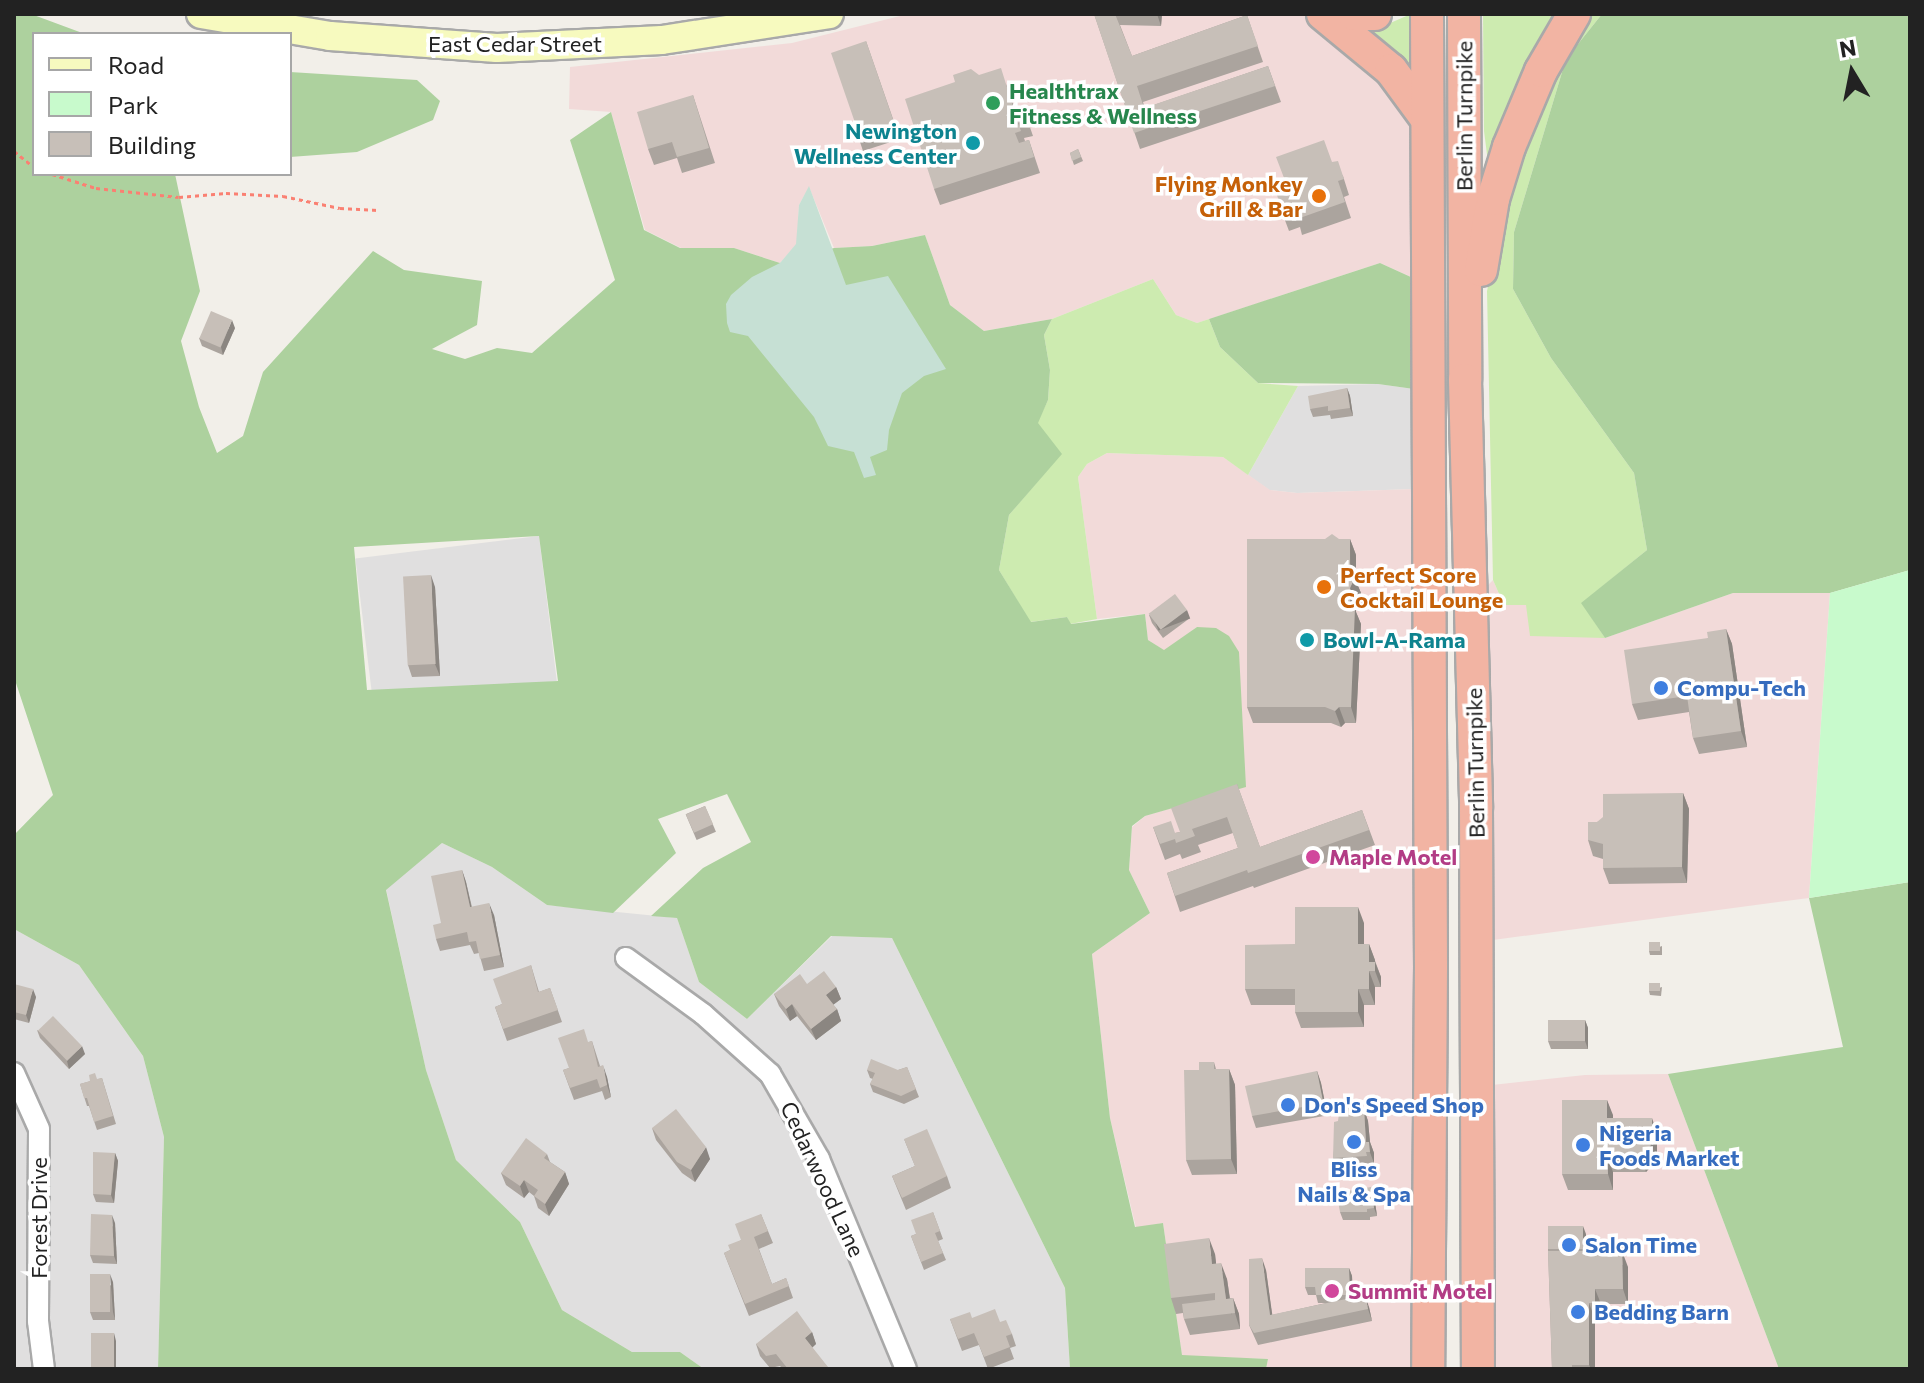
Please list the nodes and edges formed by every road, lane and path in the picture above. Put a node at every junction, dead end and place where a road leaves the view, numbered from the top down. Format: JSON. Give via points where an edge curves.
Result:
{"nodes":[{"id":1,"x":201,"y":14,"type":"edge"},
{"id":2,"x":829,"y":14,"type":"edge"},
{"id":3,"x":1323,"y":14,"type":"edge"},
{"id":4,"x":1354,"y":14,"type":"edge"},
{"id":5,"x":1375,"y":14,"type":"edge"},
{"id":6,"x":1427,"y":14,"type":"edge"},
{"id":7,"x":1464,"y":14,"type":"edge"},
{"id":8,"x":1574,"y":14,"type":"edge"},
{"id":9,"x":1427,"y":119,"type":"junction"},
{"id":10,"x":14,"y":151,"type":"edge"},
{"id":11,"x":32,"y":165,"type":"edge"},
{"id":12,"x":58,"y":176,"type":"edge"},
{"id":13,"x":378,"y":210,"type":"dead end"},
{"id":14,"x":1465,"y":380,"type":"junction"},
{"id":15,"x":626,"y":958,"type":"dead end"},
{"id":16,"x":14,"y":1073,"type":"edge"},
{"id":17,"x":44,"y":1369,"type":"edge"},
{"id":18,"x":906,"y":1369,"type":"edge"},
{"id":19,"x":1428,"y":1369,"type":"edge"},
{"id":20,"x":1478,"y":1369,"type":"edge"}],
"edges":[{"from":1,"to":2,"type":"main road","name":"East Cedar Street","via":[[330,36],[497,48],[662,40]]},
{"from":3,"to":9,"type":"highway","via":[[1391,70]]},
{"from":4,"to":5,"type":"highway"},
{"from":6,"to":9,"type":"highway","name":"Berlin Turnpike"},
{"from":7,"to":14,"type":"highway","name":"Berlin Turnpike"},
{"from":8,"to":14,"type":"highway","via":[[1530,94],[1501,173],[1483,251]]},
{"from":9,"to":19,"type":"highway","name":"Berlin Turnpike"},
{"from":10,"to":11,"type":"path"},
{"from":12,"to":13,"type":"path","via":[[96,188],[179,197],[283,196]]},
{"from":14,"to":20,"type":"highway","name":"Berlin Turnpike","via":[[1476,808]]},
{"from":15,"to":18,"type":"street","name":"Cedarwood Lane","via":[[703,1014],[770,1074],[819,1159]]},
{"from":16,"to":17,"type":"street","name":"Forest Drive","via":[[39,1129],[38,1321]]}]}
